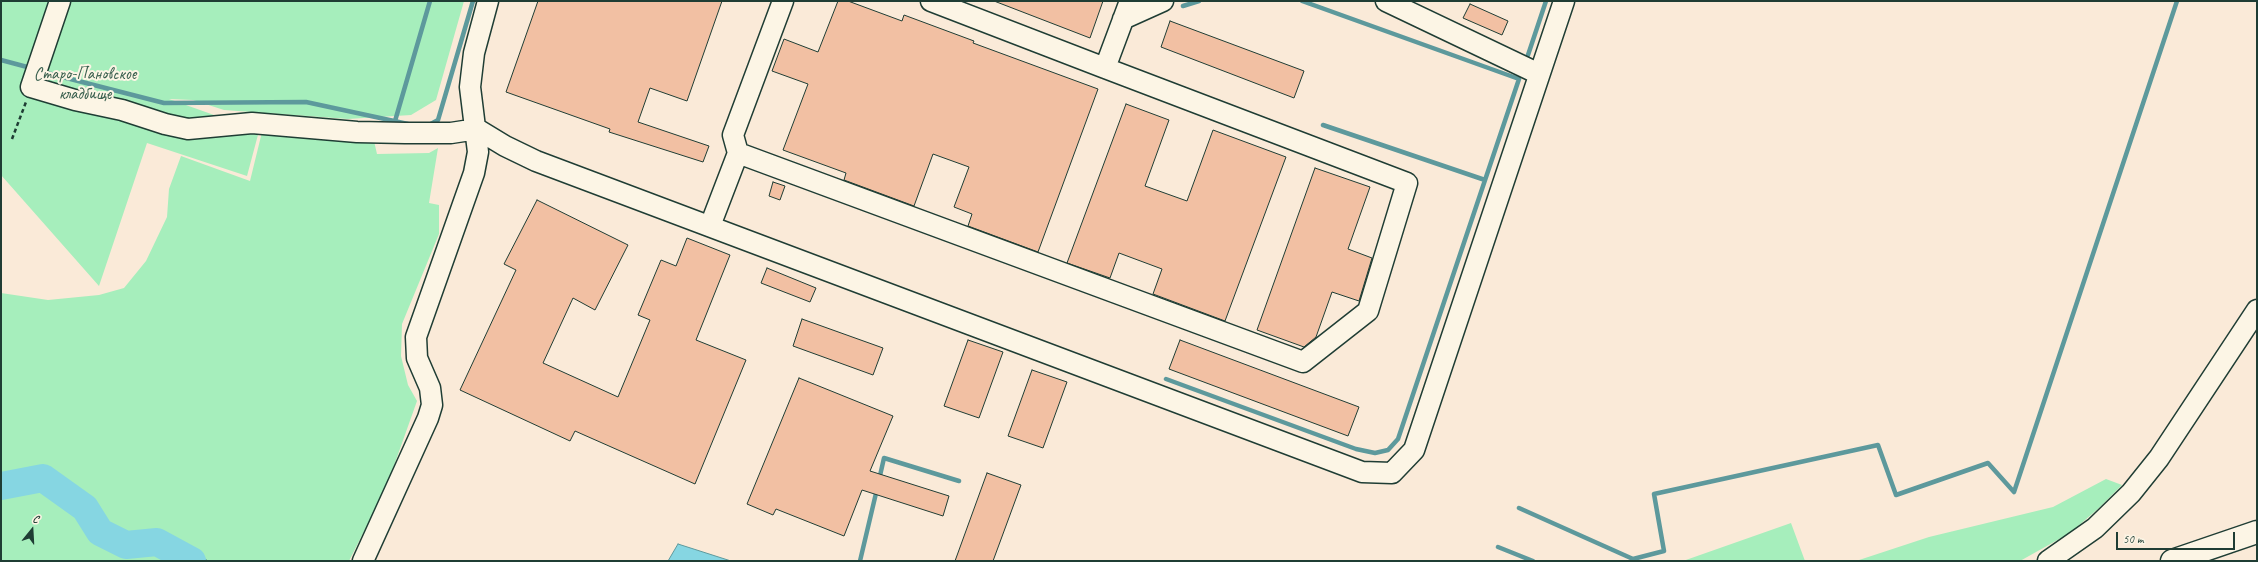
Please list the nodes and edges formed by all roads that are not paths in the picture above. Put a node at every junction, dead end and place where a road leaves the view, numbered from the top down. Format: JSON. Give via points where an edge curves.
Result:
{"nodes":[{"id":1,"x":60,"y":1,"type":"edge"},
{"id":2,"x":488,"y":1,"type":"edge"},
{"id":3,"x":782,"y":1,"type":"edge"},
{"id":4,"x":931,"y":1,"type":"edge"},
{"id":5,"x":1163,"y":1,"type":"edge"},
{"id":6,"x":1386,"y":1,"type":"edge"},
{"id":7,"x":1564,"y":1,"type":"edge"},
{"id":8,"x":1126,"y":10,"type":"edge"},
{"id":9,"x":1105,"y":68,"type":"junction"},
{"id":10,"x":1539,"y":74,"type":"junction"},
{"id":11,"x":477,"y":129,"type":"junction"},
{"id":12,"x":738,"y":153,"type":"junction"},
{"id":13,"x":710,"y":226,"type":"junction"},
{"id":14,"x":2257,"y":310,"type":"edge"},
{"id":15,"x":2257,"y":532,"type":"edge"},
{"id":16,"x":363,"y":561,"type":"edge"},
{"id":17,"x":2048,"y":561,"type":"edge"},
{"id":18,"x":2172,"y":561,"type":"edge"}],
"edges":[{"from":1,"to":11,"type":"street","via":[[31,87],[188,129],[252,123],[405,134],[451,133]]},
{"from":2,"to":11,"type":"street","via":[[474,52],[470,87]]},
{"from":3,"to":12,"type":"street","via":[[733,135]]},
{"from":4,"to":9,"type":"street"},
{"from":5,"to":8,"type":"street"},
{"from":6,"to":10,"type":"street"},
{"from":7,"to":10,"type":"street"},
{"from":8,"to":9,"type":"street"},
{"from":9,"to":12,"type":"street","via":[[1407,183],[1368,311],[1303,362]]},
{"from":10,"to":13,"type":"street","via":[[1414,450],[1392,473],[1362,472]]},
{"from":11,"to":13,"type":"street","via":[[536,161]]},
{"from":11,"to":16,"type":"street","via":[[478,152],[474,172],[416,337],[418,358],[430,388],[432,406]]},
{"from":12,"to":13,"type":"street"},
{"from":14,"to":17,"type":"street","via":[[2159,458],[2131,493],[2096,528]]},
{"from":15,"to":18,"type":"highway"}]}
